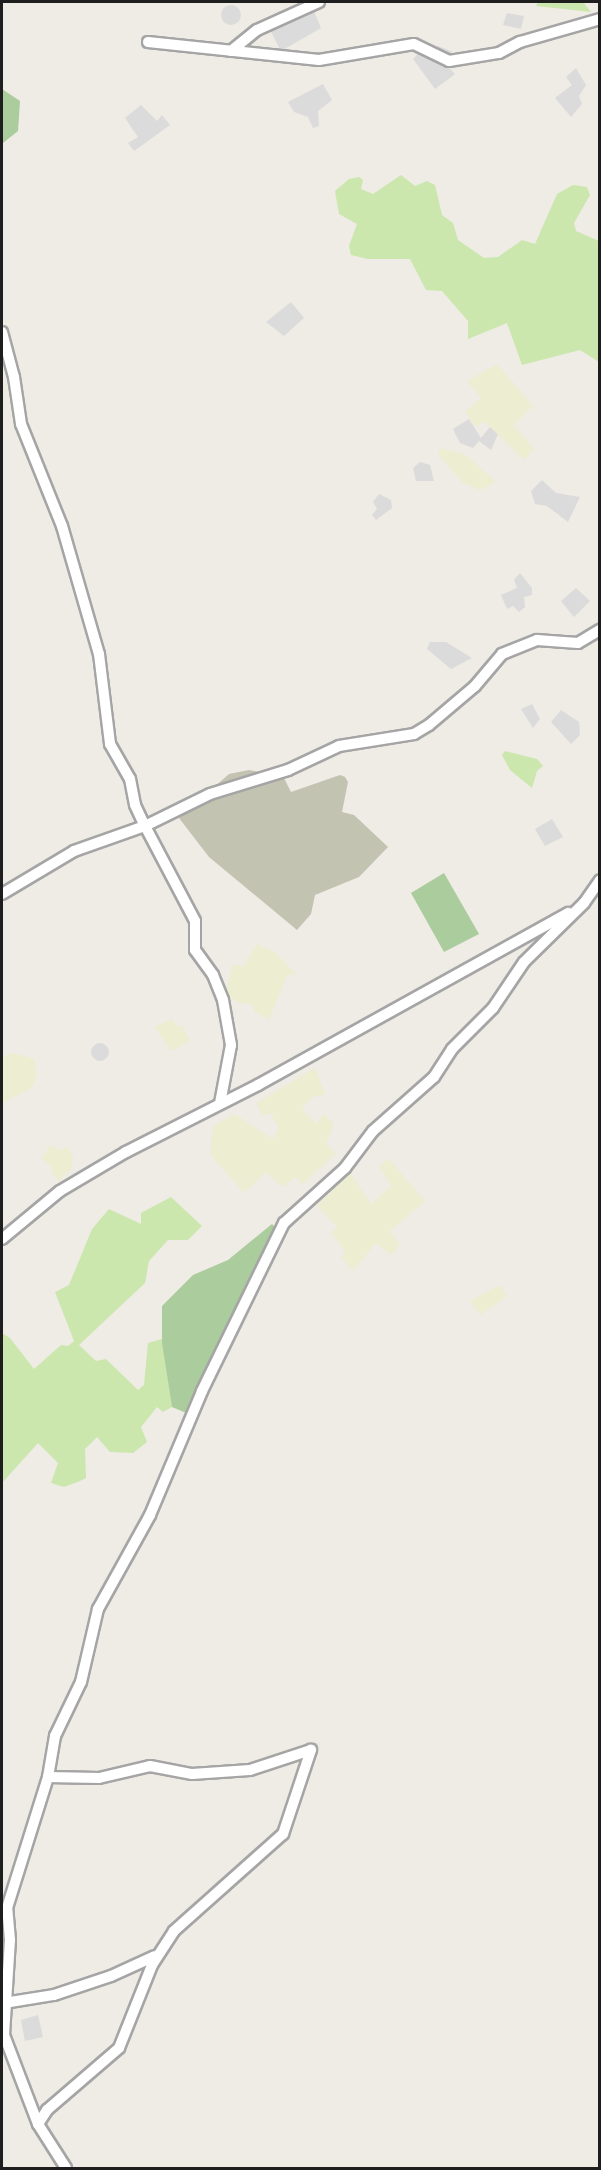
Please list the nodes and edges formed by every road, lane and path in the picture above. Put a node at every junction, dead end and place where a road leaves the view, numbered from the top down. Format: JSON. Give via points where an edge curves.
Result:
{"nodes":[{"id":1,"x":319,"y":2,"type":"edge"},
{"id":2,"x":600,"y":19,"type":"edge"},
{"id":3,"x":148,"y":42,"type":"dead end"},
{"id":4,"x":231,"y":51,"type":"junction"},
{"id":5,"x":2,"y":332,"type":"edge"},
{"id":6,"x":600,"y":630,"type":"edge"},
{"id":7,"x":145,"y":826,"type":"junction"},
{"id":8,"x":600,"y":880,"type":"edge"},
{"id":9,"x":2,"y":894,"type":"edge"},
{"id":10,"x":600,"y":895,"type":"edge"},
{"id":11,"x":584,"y":903,"type":"junction"},
{"id":12,"x":220,"y":1103,"type":"junction"},
{"id":13,"x":2,"y":1239,"type":"edge"},
{"id":14,"x":48,"y":1777,"type":"junction"},
{"id":15,"x":4,"y":1917,"type":"edge"},
{"id":16,"x":158,"y":1954,"type":"junction"},
{"id":17,"x":4,"y":1982,"type":"edge"},
{"id":18,"x":4,"y":2003,"type":"junction"},
{"id":19,"x":38,"y":2124,"type":"junction"},
{"id":20,"x":66,"y":2169,"type":"edge"}],
"edges":[{"from":1,"to":4,"type":"street","via":[[257,30]]},
{"from":2,"to":4,"type":"street","via":[[520,42],[499,53],[449,61],[414,44],[319,60]]},
{"from":3,"to":4,"type":"street"},
{"from":5,"to":7,"type":"street","via":[[21,424],[62,526],[99,654],[110,744],[130,779],[135,805]]},
{"from":6,"to":7,"type":"street","via":[[578,643],[537,640],[502,654],[475,686],[414,734],[339,746],[288,770],[202,797]]},
{"from":7,"to":9,"type":"street","via":[[82,848]]},
{"from":7,"to":12,"type":"street","via":[[195,921],[195,950],[213,975],[223,1000],[231,1045]]},
{"from":8,"to":11,"type":"street"},
{"from":10,"to":11,"type":"street"},
{"from":11,"to":12,"type":"street"},
{"from":11,"to":14,"type":"street","via":[[524,962],[493,1008],[452,1049],[434,1077],[373,1131],[345,1168],[285,1223],[201,1391],[150,1515],[98,1609],[81,1682],[55,1736]]},
{"from":12,"to":13,"type":"street","via":[[60,1191]]},
{"from":14,"to":15,"type":"street"},
{"from":14,"to":16,"type":"street","via":[[99,1778],[150,1766],[192,1773],[250,1770],[311,1750],[283,1834],[208,1898]]},
{"from":15,"to":17,"type":"street","via":[[10,1940]]},
{"from":16,"to":18,"type":"street","via":[[43,1999]]},
{"from":16,"to":19,"type":"street","via":[[119,2048],[47,2110]]},
{"from":17,"to":18,"type":"street"},
{"from":18,"to":19,"type":"street","via":[[4,2035]]},
{"from":19,"to":20,"type":"street"}]}
